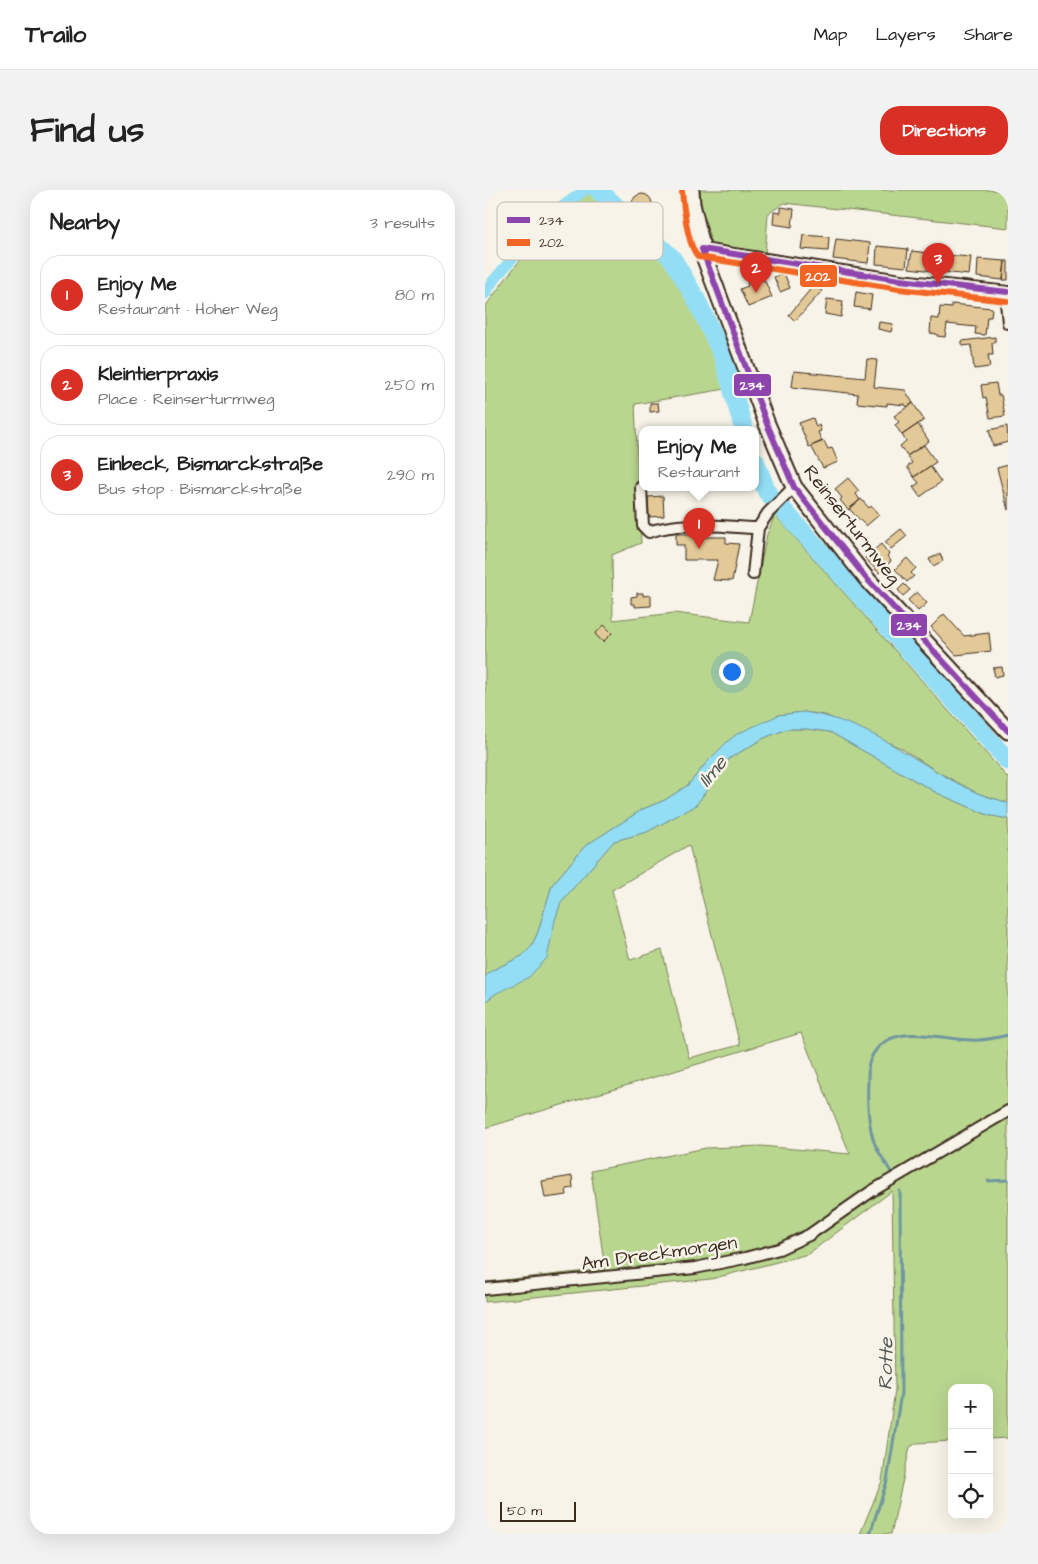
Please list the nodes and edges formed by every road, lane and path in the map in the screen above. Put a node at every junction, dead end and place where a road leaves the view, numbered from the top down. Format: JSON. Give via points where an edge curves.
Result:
{"nodes":[{"id":1,"x":691,"y":190,"type":"edge"},
{"id":2,"x":702,"y":250,"type":"junction"},
{"id":3,"x":1007,"y":292,"type":"edge"},
{"id":4,"x":1008,"y":323,"type":"edge"},
{"id":5,"x":641,"y":491,"type":"edge"},
{"id":6,"x":789,"y":492,"type":"junction"},
{"id":7,"x":759,"y":528,"type":"junction"},
{"id":8,"x":753,"y":574,"type":"dead end"},
{"id":9,"x":1008,"y":731,"type":"edge"},
{"id":10,"x":1008,"y":1112,"type":"edge"},
{"id":11,"x":485,"y":1289,"type":"edge"}],
"edges":[{"from":1,"to":2,"type":"main road","name":"Reinserturmweg"},
{"from":2,"to":3,"type":"street","via":[[900,280]]},
{"from":2,"to":6,"type":"main road","name":"Reinserturmweg"},
{"from":3,"to":4,"type":"street"},
{"from":5,"to":7,"type":"street","via":[[643,526],[649,532],[681,526]]},
{"from":6,"to":7,"type":"street","via":[[768,513]]},
{"from":6,"to":9,"type":"main road","name":"Reinserturmweg"},
{"from":7,"to":8,"type":"street"},
{"from":10,"to":11,"type":"street","name":"Am Dreckmorgen","via":[[872,1191],[809,1235],[779,1249],[695,1268]]}]}
